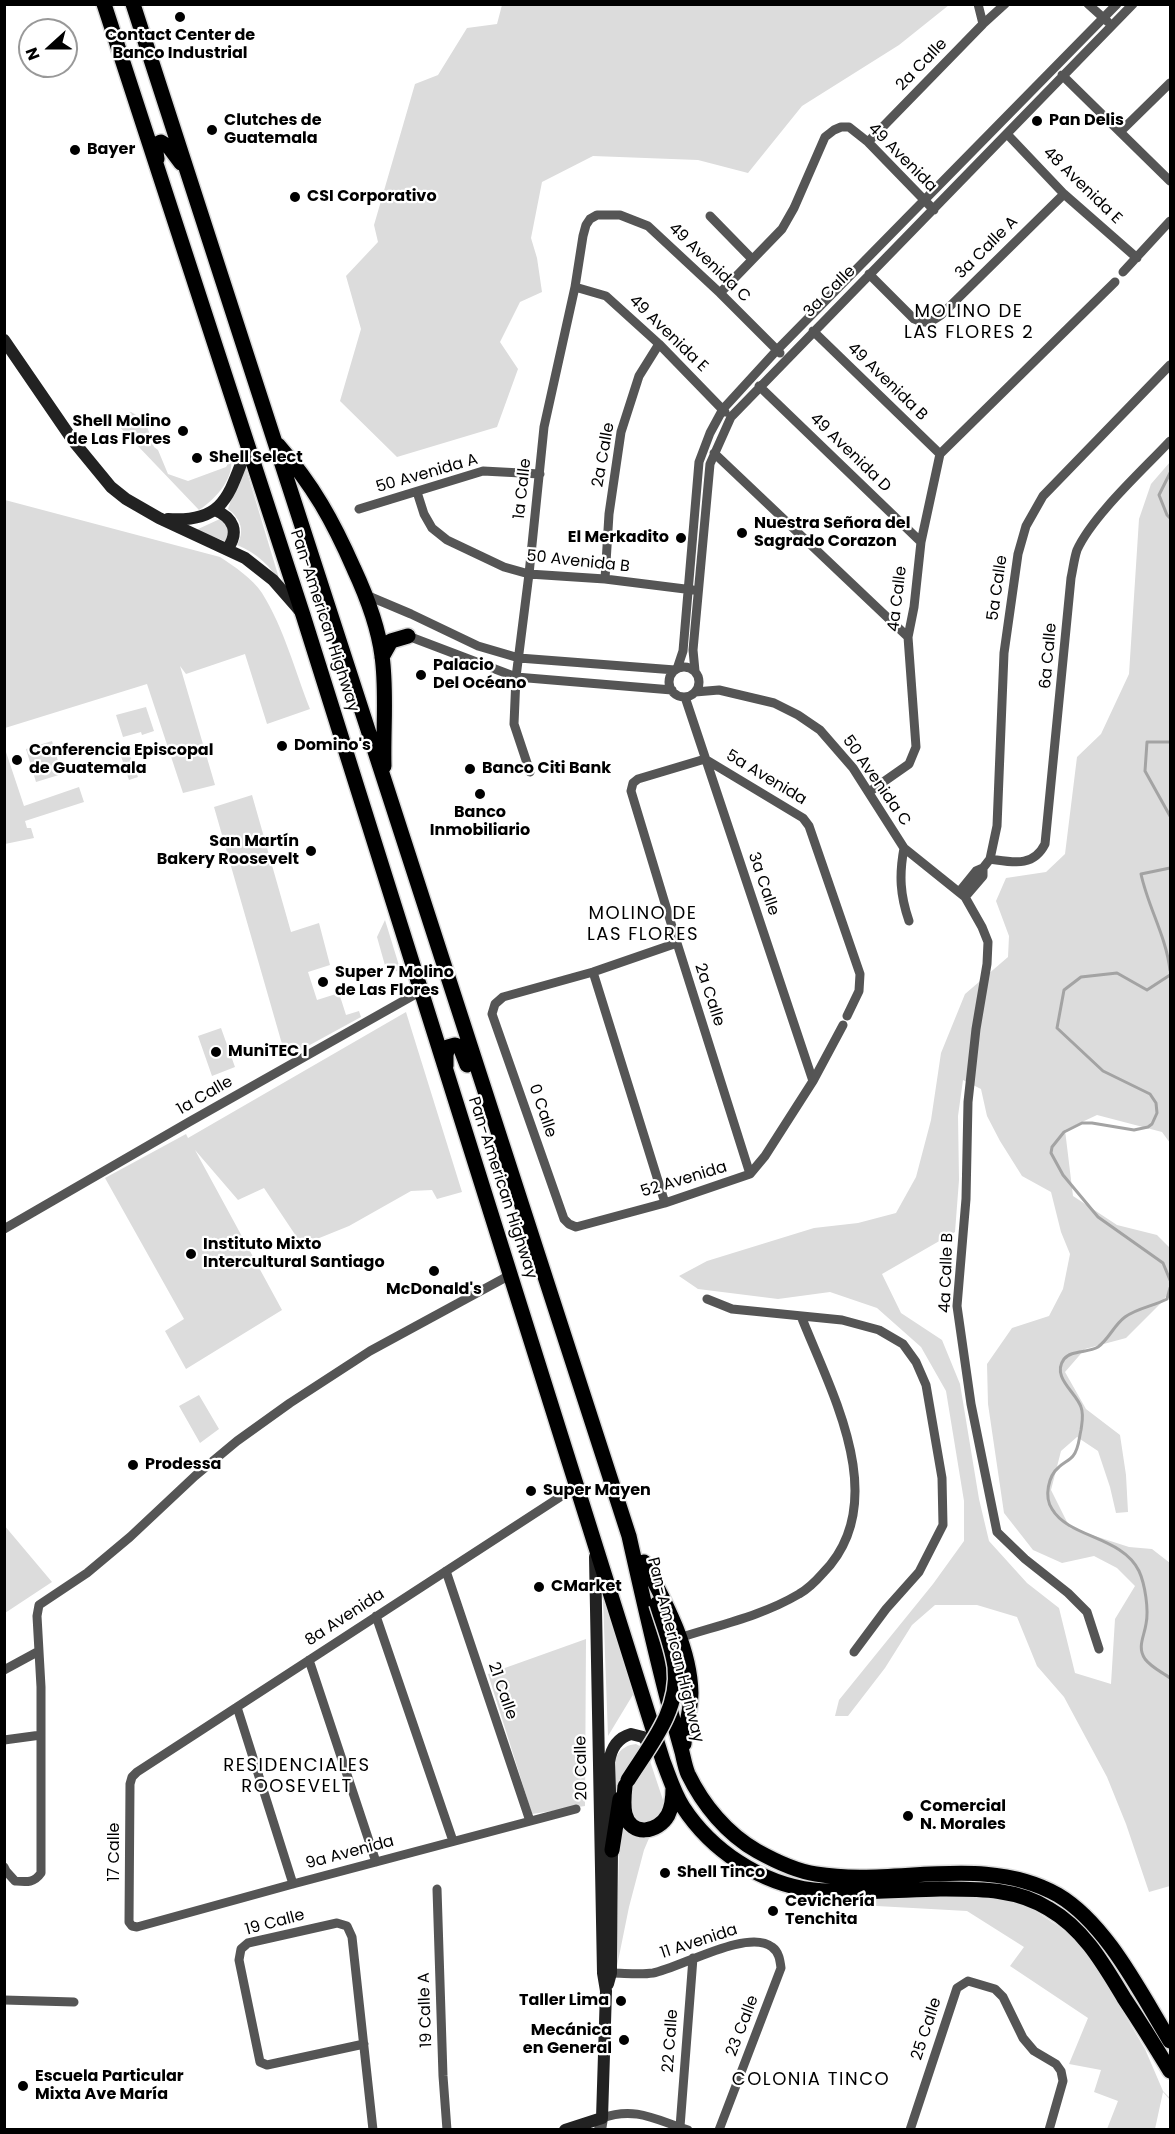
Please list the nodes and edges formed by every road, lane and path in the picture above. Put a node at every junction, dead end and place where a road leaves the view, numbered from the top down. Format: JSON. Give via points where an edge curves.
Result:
{"nodes":[{"id":1,"x":104,"y":4,"type":"edge"},
{"id":2,"x":133,"y":4,"type":"edge"},
{"id":3,"x":978,"y":4,"type":"edge"},
{"id":4,"x":1005,"y":4,"type":"edge"},
{"id":5,"x":1088,"y":4,"type":"edge"},
{"id":6,"x":1117,"y":4,"type":"edge"},
{"id":7,"x":1133,"y":4,"type":"edge"},
{"id":8,"x":1104,"y":18,"type":"junction"},
{"id":9,"x":983,"y":24,"type":"junction"},
{"id":10,"x":1112,"y":26,"type":"junction"},
{"id":11,"x":1062,"y":75,"type":"junction"},
{"id":12,"x":1170,"y":83,"type":"edge"},
{"id":13,"x":1120,"y":132,"type":"junction"},
{"id":14,"x":1007,"y":134,"type":"junction"},
{"id":15,"x":868,"y":142,"type":"junction"},
{"id":16,"x":187,"y":170,"type":"junction"},
{"id":17,"x":160,"y":175,"type":"junction"},
{"id":18,"x":1170,"y":182,"type":"edge"},
{"id":19,"x":1064,"y":194,"type":"junction"},
{"id":20,"x":923,"y":202,"type":"junction"},
{"id":21,"x":933,"y":210,"type":"junction"},
{"id":22,"x":597,"y":215,"type":"joint"},
{"id":23,"x":710,"y":216,"type":"dead end"},
{"id":24,"x":1170,"y":221,"type":"edge"},
{"id":25,"x":1137,"y":258,"type":"junction"},
{"id":26,"x":752,"y":259,"type":"junction"},
{"id":27,"x":1123,"y":272,"type":"dead end"},
{"id":28,"x":869,"y":274,"type":"junction"},
{"id":29,"x":1115,"y":282,"type":"dead end"},
{"id":30,"x":575,"y":287,"type":"junction"},
{"id":31,"x":720,"y":292,"type":"junction"},
{"id":32,"x":813,"y":331,"type":"junction"},
{"id":33,"x":4,"y":340,"type":"edge"},
{"id":34,"x":659,"y":344,"type":"junction"},
{"id":35,"x":777,"y":350,"type":"junction"},
{"id":36,"x":786,"y":359,"type":"junction"},
{"id":37,"x":1170,"y":365,"type":"edge"},
{"id":38,"x":759,"y":386,"type":"junction"},
{"id":39,"x":723,"y":409,"type":"junction"},
{"id":40,"x":731,"y":417,"type":"junction"},
{"id":41,"x":273,"y":440,"type":"junction"},
{"id":42,"x":1170,"y":441,"type":"edge"},
{"id":43,"x":248,"y":446,"type":"junction"},
{"id":44,"x":714,"y":453,"type":"junction"},
{"id":45,"x":940,"y":454,"type":"junction"},
{"id":46,"x":540,"y":474,"type":"junction"},
{"id":47,"x":417,"y":492,"type":"junction"},
{"id":48,"x":359,"y":509,"type":"dead end"},
{"id":49,"x":216,"y":510,"type":"junction"},
{"id":50,"x":159,"y":519,"type":"junction"},
{"id":51,"x":921,"y":542,"type":"junction"},
{"id":52,"x":228,"y":548,"type":"junction"},
{"id":53,"x":529,"y":574,"type":"junction"},
{"id":54,"x":604,"y":579,"type":"junction"},
{"id":55,"x":688,"y":590,"type":"junction"},
{"id":56,"x":699,"y":591,"type":"junction"},
{"id":57,"x":366,"y":595,"type":"junction"},
{"id":58,"x":303,"y":615,"type":"junction"},
{"id":59,"x":408,"y":636,"type":"joint"},
{"id":60,"x":908,"y":638,"type":"junction"},
{"id":61,"x":474,"y":644,"type":"junction"},
{"id":62,"x":382,"y":657,"type":"junction"},
{"id":63,"x":519,"y":658,"type":"junction"},
{"id":64,"x":467,"y":659,"type":"junction"},
{"id":65,"x":676,"y":670,"type":"junction"},
{"id":66,"x":696,"y":673,"type":"junction"},
{"id":67,"x":516,"y":677,"type":"junction"},
{"id":68,"x":672,"y":690,"type":"junction"},
{"id":69,"x":719,"y":690,"type":"junction"},
{"id":70,"x":695,"y":692,"type":"junction"},
{"id":71,"x":685,"y":697,"type":"junction"},
{"id":72,"x":705,"y":759,"type":"junction"},
{"id":73,"x":530,"y":772,"type":"dead end"},
{"id":74,"x":384,"y":781,"type":"junction"},
{"id":75,"x":869,"y":792,"type":"junction"},
{"id":76,"x":904,"y":848,"type":"junction"},
{"id":77,"x":990,"y":859,"type":"junction"},
{"id":78,"x":962,"y":894,"type":"junction"},
{"id":79,"x":909,"y":921,"type":"dead end"},
{"id":80,"x":982,"y":927,"type":"joint"},
{"id":81,"x":677,"y":943,"type":"junction"},
{"id":82,"x":593,"y":972,"type":"junction"},
{"id":83,"x":860,"y":982,"type":"joint"},
{"id":84,"x":421,"y":991,"type":"junction"},
{"id":85,"x":446,"y":1071,"type":"junction"},
{"id":86,"x":813,"y":1081,"type":"junction"},
{"id":87,"x":750,"y":1174,"type":"junction"},
{"id":88,"x":664,"y":1203,"type":"junction"},
{"id":89,"x":564,"y":1219,"type":"joint"},
{"id":90,"x":4,"y":1229,"type":"edge"},
{"id":91,"x":510,"y":1275,"type":"junction"},
{"id":92,"x":707,"y":1299,"type":"dead end"},
{"id":93,"x":801,"y":1316,"type":"junction"},
{"id":94,"x":564,"y":1338,"type":"junction"},
{"id":95,"x":577,"y":1486,"type":"junction"},
{"id":96,"x":629,"y":1536,"type":"junction"},
{"id":97,"x":595,"y":1544,"type":"junction"},
{"id":98,"x":644,"y":1562,"type":"junction"},
{"id":99,"x":446,"y":1571,"type":"junction"},
{"id":100,"x":376,"y":1616,"type":"junction"},
{"id":101,"x":679,"y":1638,"type":"junction"},
{"id":102,"x":1099,"y":1649,"type":"dead end"},
{"id":103,"x":39,"y":1651,"type":"junction"},
{"id":104,"x":854,"y":1652,"type":"dead end"},
{"id":105,"x":309,"y":1660,"type":"junction"},
{"id":106,"x":4,"y":1670,"type":"edge"},
{"id":107,"x":237,"y":1707,"type":"junction"},
{"id":108,"x":41,"y":1735,"type":"junction"},
{"id":109,"x":4,"y":1740,"type":"edge"},
{"id":110,"x":683,"y":1753,"type":"junction"},
{"id":111,"x":663,"y":1761,"type":"junction"},
{"id":112,"x":132,"y":1777,"type":"joint"},
{"id":113,"x":626,"y":1783,"type":"junction"},
{"id":114,"x":673,"y":1788,"type":"junction"},
{"id":115,"x":576,"y":1809,"type":"dead end"},
{"id":116,"x":530,"y":1821,"type":"junction"},
{"id":117,"x":453,"y":1841,"type":"junction"},
{"id":118,"x":612,"y":1850,"type":"junction"},
{"id":119,"x":376,"y":1862,"type":"junction"},
{"id":120,"x":4,"y":1867,"type":"edge"},
{"id":121,"x":293,"y":1884,"type":"junction"},
{"id":122,"x":437,"y":1889,"type":"dead end"},
{"id":123,"x":132,"y":1926,"type":"joint"},
{"id":124,"x":693,"y":1958,"type":"junction"},
{"id":125,"x":781,"y":1968,"type":"joint"},
{"id":126,"x":611,"y":1973,"type":"junction"},
{"id":127,"x":606,"y":1991,"type":"junction"},
{"id":128,"x":4,"y":2000,"type":"edge"},
{"id":129,"x":74,"y":2002,"type":"dead end"},
{"id":130,"x":1170,"y":2042,"type":"edge"},
{"id":131,"x":364,"y":2044,"type":"junction"},
{"id":132,"x":1170,"y":2070,"type":"edge"},
{"id":133,"x":601,"y":2124,"type":"edge"},
{"id":134,"x":684,"y":2128,"type":"edge"},
{"id":135,"x":373,"y":2130,"type":"edge"},
{"id":136,"x":447,"y":2130,"type":"edge"},
{"id":137,"x":565,"y":2130,"type":"edge"},
{"id":138,"x":719,"y":2130,"type":"edge"},
{"id":139,"x":910,"y":2130,"type":"edge"},
{"id":140,"x":1049,"y":2130,"type":"edge"}],
"edges":[{"from":1,"to":17,"type":"highway","name":"Pan-American Highway"},
{"from":2,"to":16,"type":"highway","name":"Pan-American Highway"},
{"from":3,"to":9,"type":"street"},
{"from":4,"to":9,"type":"street","name":"2a Calle"},
{"from":5,"to":8,"type":"street"},
{"from":6,"to":8,"type":"street","name":"3a Calle"},
{"from":7,"to":10,"type":"street","name":"3a Calle"},
{"from":8,"to":10,"type":"street"},
{"from":8,"to":20,"type":"street","name":"3a Calle"},
{"from":9,"to":15,"type":"street","name":"2a Calle"},
{"from":10,"to":11,"type":"street","name":"3a Calle"},
{"from":11,"to":13,"type":"street"},
{"from":11,"to":14,"type":"street","name":"3a Calle"},
{"from":12,"to":13,"type":"street"},
{"from":13,"to":18,"type":"street"},
{"from":14,"to":19,"type":"street","name":"48 Avenida E"},
{"from":14,"to":21,"type":"street","name":"3a Calle"},
{"from":15,"to":20,"type":"street","name":"49 Avenida"},
{"from":15,"to":26,"type":"street","name":"49 Avenida","via":[[849,127],[841,127],[825,137],[782,229]]},
{"from":16,"to":17,"type":"highway","via":[[169,147],[158,142],[154,149]]},
{"from":16,"to":41,"type":"highway","name":"Pan-American Highway"},
{"from":17,"to":43,"type":"highway","name":"Pan-American Highway"},
{"from":19,"to":25,"type":"street","name":"48 Avenida E"},
{"from":19,"to":28,"type":"street","name":"3a Calle A","via":[[930,323],[914,319]]},
{"from":20,"to":21,"type":"street","name":"49 Avenida"},
{"from":20,"to":35,"type":"street","name":"3a Calle"},
{"from":21,"to":28,"type":"street","name":"3a Calle"},
{"from":22,"to":30,"type":"street","name":"1a Calle","via":[[586,225]]},
{"from":22,"to":31,"type":"street","name":"49 Avenida C","via":[[620,215],[648,226]]},
{"from":23,"to":26,"type":"street"},
{"from":24,"to":25,"type":"street"},
{"from":25,"to":27,"type":"street"},
{"from":26,"to":31,"type":"street"},
{"from":28,"to":32,"type":"street","name":"3a Calle"},
{"from":29,"to":45,"type":"street"},
{"from":30,"to":34,"type":"street","name":"49 Avenida E","via":[[606,296]]},
{"from":30,"to":46,"type":"street","name":"1a Calle","via":[[544,428]]},
{"from":31,"to":35,"type":"street","name":"49 Avenida C"},
{"from":32,"to":36,"type":"street","name":"3a Calle"},
{"from":32,"to":45,"type":"street","name":"49 Avenida B"},
{"from":33,"to":50,"type":"main road","via":[[93,467],[126,500]]},
{"from":34,"to":39,"type":"street","name":"49 Avenida E"},
{"from":34,"to":54,"type":"street","name":"2a Calle","via":[[639,376],[621,432]]},
{"from":35,"to":36,"type":"street","name":"49 Avenida C"},
{"from":35,"to":39,"type":"street","name":"3a Calle"},
{"from":36,"to":38,"type":"street","name":"3a Calle"},
{"from":37,"to":77,"type":"street","name":"5a Calle","via":[[1043,496],[1026,526],[1018,554],[1004,653],[997,826]]},
{"from":38,"to":40,"type":"street","name":"3a Calle"},
{"from":38,"to":51,"type":"street","name":"49 Avenida D"},
{"from":39,"to":40,"type":"street","name":"49 Avenida E"},
{"from":39,"to":55,"type":"street","name":"3a Calle","via":[[699,462]]},
{"from":40,"to":44,"type":"street","name":"3a Calle"},
{"from":41,"to":57,"type":"highway","via":[[297,466],[324,506]]},
{"from":41,"to":74,"type":"highway","name":"Pan-American Highway"},
{"from":42,"to":77,"type":"street","name":"6a Calle","via":[[1097,519],[1076,553],[1045,844],[1027,862]]},
{"from":43,"to":49,"type":"main road","via":[[225,499]]},
{"from":43,"to":58,"type":"highway","name":"Pan-American Highway"},
{"from":44,"to":56,"type":"street","name":"3a Calle"},
{"from":44,"to":60,"type":"street"},
{"from":45,"to":51,"type":"street","name":"4a Calle"},
{"from":46,"to":47,"type":"street","name":"50 Avenida A","via":[[483,471]]},
{"from":46,"to":53,"type":"street","name":"1a Calle"},
{"from":47,"to":48,"type":"street","name":"50 Avenida A"},
{"from":47,"to":53,"type":"street","name":"50 Avenida B","via":[[432,528],[447,540],[504,567]]},
{"from":49,"to":50,"type":"main road","via":[[195,519]]},
{"from":49,"to":52,"type":"main road","via":[[233,524],[234,537]]},
{"from":50,"to":52,"type":"main road"},
{"from":51,"to":60,"type":"street","name":"4a Calle"},
{"from":52,"to":58,"type":"main road","via":[[267,575]]},
{"from":53,"to":54,"type":"street","name":"50 Avenida B"},
{"from":53,"to":63,"type":"street","name":"1a Calle"},
{"from":54,"to":55,"type":"street","name":"50 Avenida B"},
{"from":55,"to":56,"type":"street","name":"50 Avenida B"},
{"from":55,"to":65,"type":"street","name":"3a Calle","via":[[683,651]]},
{"from":56,"to":66,"type":"street","name":"3a Calle","via":[[693,650]]},
{"from":57,"to":61,"type":"street"},
{"from":57,"to":62,"type":"highway"},
{"from":58,"to":84,"type":"highway","name":"Pan-American Highway"},
{"from":59,"to":62,"type":"highway","via":[[391,641]]},
{"from":59,"to":64,"type":"street"},
{"from":60,"to":75,"type":"street","name":"4a Calle","via":[[916,747],[909,764]]},
{"from":61,"to":63,"type":"street"},
{"from":61,"to":64,"type":"street"},
{"from":62,"to":74,"type":"highway"},
{"from":63,"to":65,"type":"street"},
{"from":63,"to":67,"type":"street","name":"1a Calle"},
{"from":64,"to":67,"type":"street"},
{"from":65,"to":66,"type":"street","via":[[686,667]]},
{"from":65,"to":68,"type":"street","via":[[669,681]]},
{"from":66,"to":69,"type":"street","name":"50 Avenida C"},
{"from":66,"to":70,"type":"street","via":[[699,685]]},
{"from":67,"to":68,"type":"street"},
{"from":67,"to":73,"type":"street","name":"1a Calle","via":[[514,724]]},
{"from":68,"to":71,"type":"street"},
{"from":69,"to":70,"type":"street","name":"50 Avenida C"},
{"from":69,"to":75,"type":"street","name":"50 Avenida C","via":[[774,703],[813,725],[853,768]]},
{"from":70,"to":71,"type":"street"},
{"from":71,"to":72,"type":"street","name":"3a Calle"},
{"from":72,"to":81,"type":"street","name":"2a Calle","via":[[638,779],[631,791]]},
{"from":72,"to":83,"type":"street","name":"5a Avenida","via":[[796,812],[809,826]]},
{"from":72,"to":86,"type":"street","name":"3a Calle"},
{"from":74,"to":94,"type":"highway","name":"Pan-American Highway"},
{"from":75,"to":76,"type":"street","name":"50 Avenida C"},
{"from":76,"to":78,"type":"street","name":"50 Avenida C"},
{"from":76,"to":79,"type":"street","via":[[900,882]]},
{"from":77,"to":78,"type":"street","name":"5a Calle","via":[[982,868],[983,876]]},
{"from":78,"to":80,"type":"street","name":"50 Avenida C"},
{"from":80,"to":102,"type":"street","name":"4a Calle B","via":[[988,942],[987,964],[968,1102],[966,1199],[957,1306],[971,1404],[997,1532],[1087,1612]]},
{"from":81,"to":82,"type":"street"},
{"from":81,"to":87,"type":"street","name":"2a Calle"},
{"from":82,"to":88,"type":"street"},
{"from":82,"to":89,"type":"street","name":"0 Calle","via":[[503,997],[492,1014]]},
{"from":83,"to":86,"type":"street","name":"52 Avenida","via":[[856,999]]},
{"from":84,"to":85,"type":"highway","name":"Pan-American Highway"},
{"from":84,"to":90,"type":"street","name":"1a Calle"},
{"from":85,"to":91,"type":"highway","name":"Pan-American Highway"},
{"from":85,"to":94,"type":"highway","via":[[448,1047],[460,1047],[545,1308]]},
{"from":86,"to":87,"type":"street","name":"52 Avenida"},
{"from":87,"to":88,"type":"street","name":"52 Avenida"},
{"from":88,"to":89,"type":"street","name":"52 Avenida","via":[[576,1227]]},
{"from":91,"to":95,"type":"highway","name":"Pan-American Highway"},
{"from":91,"to":103,"type":"street","via":[[370,1351],[237,1441],[87,1573],[39,1605]]},
{"from":92,"to":93,"type":"street","via":[[732,1309]]},
{"from":93,"to":101,"type":"street","via":[[840,1415],[854,1464],[856,1496],[843,1550],[800,1593],[740,1620]]},
{"from":93,"to":104,"type":"street","via":[[842,1320],[879,1330],[903,1344],[926,1385],[942,1478],[941,1531],[919,1572]]},
{"from":94,"to":96,"type":"highway","name":"Pan-American Highway"},
{"from":95,"to":97,"type":"highway","name":"Pan-American Highway"},
{"from":95,"to":99,"type":"street","name":"8a Avenida"},
{"from":96,"to":98,"type":"highway"},
{"from":96,"to":110,"type":"highway","name":"Pan-American Highway","via":[[654,1651]]},
{"from":97,"to":111,"type":"highway","name":"Pan-American Highway"},
{"from":97,"to":127,"type":"main road","name":"20 Calle","via":[[602,1962]]},
{"from":98,"to":101,"type":"highway"},
{"from":98,"to":113,"type":"highway","bridge":true,"via":[[675,1668],[673,1700],[664,1724]]},
{"from":99,"to":100,"type":"street","name":"8a Avenida"},
{"from":99,"to":116,"type":"street","name":"21 Calle"},
{"from":100,"to":105,"type":"street","name":"8a Avenida"},
{"from":100,"to":117,"type":"street"},
{"from":101,"to":110,"type":"highway","via":[[691,1693]]},
{"from":103,"to":106,"type":"street"},
{"from":103,"to":108,"type":"street"},
{"from":105,"to":107,"type":"street","name":"8a Avenida"},
{"from":105,"to":119,"type":"street"},
{"from":107,"to":112,"type":"street","name":"8a Avenida"},
{"from":107,"to":121,"type":"street"},
{"from":108,"to":109,"type":"street"},
{"from":108,"to":120,"type":"street","via":[[41,1873],[36,1880],[15,1881]]},
{"from":110,"to":130,"type":"highway","name":"Pan-American Highway","via":[[688,1773],[712,1812],[737,1837],[775,1861],[815,1874],[995,1876],[1028,1883],[1058,1896],[1097,1927]]},
{"from":111,"to":114,"type":"highway","name":"Pan-American Highway"},
{"from":111,"to":118,"type":"main road","name":"20 Calle","via":[[638,1734],[626,1736],[610,1753]]},
{"from":112,"to":123,"type":"street","name":"17 Calle"},
{"from":113,"to":114,"type":"highway","via":[[627,1820],[644,1830],[660,1826],[667,1817]]},
{"from":113,"to":118,"type":"highway","via":[[616,1814]]},
{"from":114,"to":132,"type":"highway","name":"Pan-American Highway","via":[[683,1807],[726,1854],[786,1884],[843,1891],[977,1888],[1018,1894],[1051,1909],[1087,1941]]},
{"from":115,"to":116,"type":"street","name":"9a Avenida"},
{"from":116,"to":117,"type":"street","name":"9a Avenida"},
{"from":117,"to":119,"type":"street","name":"9a Avenida"},
{"from":118,"to":126,"type":"main road","name":"20 Calle"},
{"from":119,"to":121,"type":"street","name":"9a Avenida"},
{"from":121,"to":123,"type":"street","name":"9a Avenida"},
{"from":122,"to":136,"type":"street","name":"19 Calle A"},
{"from":124,"to":125,"type":"street","name":"11 Avenida","via":[[747,1941],[771,1946]]},
{"from":124,"to":126,"type":"street","name":"11 Avenida","via":[[653,1973]]},
{"from":124,"to":134,"type":"street","name":"22 Calle"},
{"from":125,"to":138,"type":"street","name":"23 Calle"},
{"from":126,"to":127,"type":"main road","name":"20 Calle"},
{"from":127,"to":133,"type":"main road","name":"20 Calle"},
{"from":128,"to":129,"type":"street"},
{"from":131,"to":131,"type":"street","name":"19 Calle","via":[[352,1937],[347,1926],[337,1923],[248,1943],[241,1949],[239,1960],[261,2062],[267,2066]]},
{"from":131,"to":135,"type":"street","name":"19 Calle"},
{"from":133,"to":134,"type":"street","via":[[617,2112],[638,2113]]},
{"from":133,"to":137,"type":"main road"},
{"from":139,"to":140,"type":"street","name":"25 Calle","via":[[957,1988],[968,1981],[995,1989],[1023,2038],[1061,2071],[1063,2081]]}]}
